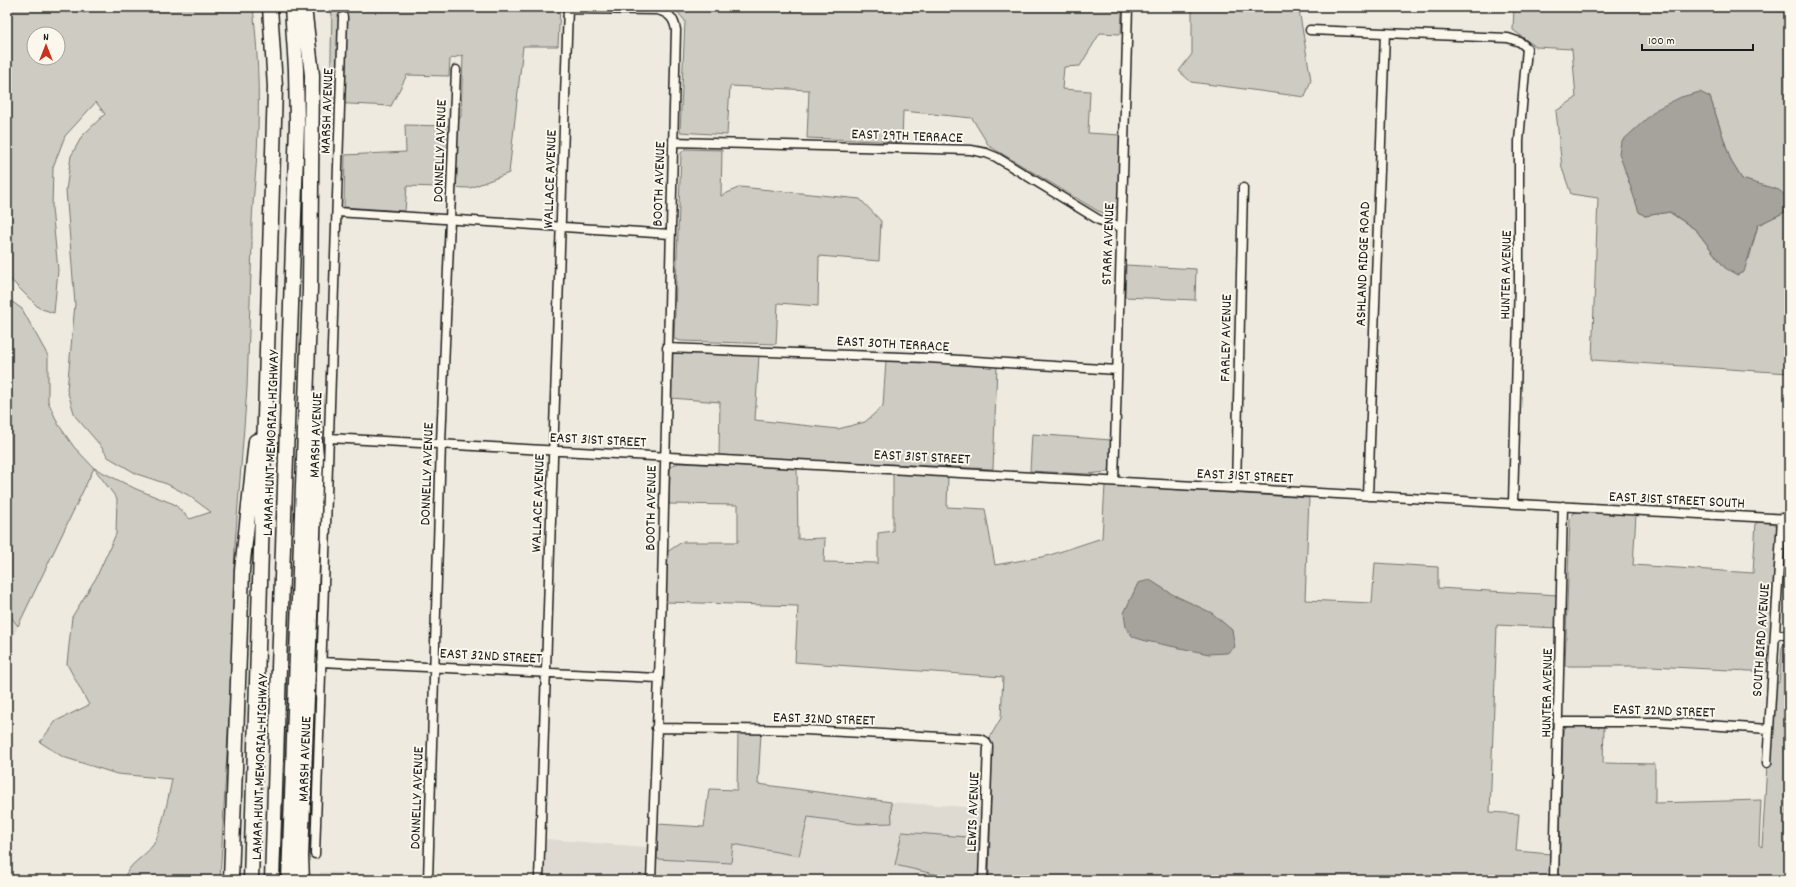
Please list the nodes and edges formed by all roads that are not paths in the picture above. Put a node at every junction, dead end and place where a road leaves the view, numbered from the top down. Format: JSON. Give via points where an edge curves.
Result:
{"nodes":[{"id":1,"x":270,"y":7,"type":"edge"},
{"id":2,"x":292,"y":7,"type":"edge"},
{"id":3,"x":304,"y":7,"type":"edge"},
{"id":4,"x":1128,"y":7,"type":"edge"},
{"id":5,"x":568,"y":8,"type":"edge"},
{"id":6,"x":343,"y":17,"type":"dead end"},
{"id":7,"x":1310,"y":30,"type":"dead end"},
{"id":8,"x":1384,"y":33,"type":"junction"},
{"id":9,"x":456,"y":70,"type":"dead end"},
{"id":10,"x":673,"y":142,"type":"junction"},
{"id":11,"x":1243,"y":188,"type":"dead end"},
{"id":12,"x":337,"y":212,"type":"junction"},
{"id":13,"x":450,"y":219,"type":"junction"},
{"id":14,"x":561,"y":227,"type":"junction"},
{"id":15,"x":1121,"y":227,"type":"junction"},
{"id":16,"x":670,"y":234,"type":"junction"},
{"id":17,"x":668,"y":348,"type":"junction"},
{"id":18,"x":1117,"y":370,"type":"junction"},
{"id":19,"x":306,"y":389,"type":"junction"},
{"id":20,"x":265,"y":408,"type":"junction"},
{"id":21,"x":329,"y":438,"type":"junction"},
{"id":22,"x":441,"y":443,"type":"junction"},
{"id":23,"x":553,"y":451,"type":"junction"},
{"id":24,"x":665,"y":457,"type":"junction"},
{"id":25,"x":1114,"y":481,"type":"junction"},
{"id":26,"x":1236,"y":488,"type":"junction"},
{"id":27,"x":1368,"y":496,"type":"junction"},
{"id":28,"x":1512,"y":504,"type":"junction"},
{"id":29,"x":1563,"y":506,"type":"junction"},
{"id":30,"x":1785,"y":519,"type":"edge"},
{"id":31,"x":1775,"y":634,"type":"junction"},
{"id":32,"x":1789,"y":635,"type":"edge"},
{"id":33,"x":321,"y":662,"type":"junction"},
{"id":34,"x":435,"y":667,"type":"junction"},
{"id":35,"x":546,"y":672,"type":"junction"},
{"id":36,"x":658,"y":678,"type":"junction"},
{"id":37,"x":1559,"y":722,"type":"junction"},
{"id":38,"x":656,"y":728,"type":"junction"},
{"id":39,"x":1769,"y":729,"type":"junction"},
{"id":40,"x":987,"y":744,"type":"joint"},
{"id":41,"x":1766,"y":763,"type":"dead end"},
{"id":42,"x":315,"y":854,"type":"dead end"},
{"id":43,"x":231,"y":880,"type":"edge"},
{"id":44,"x":251,"y":880,"type":"edge"},
{"id":45,"x":272,"y":880,"type":"edge"},
{"id":46,"x":290,"y":880,"type":"edge"},
{"id":47,"x":302,"y":880,"type":"edge"},
{"id":48,"x":428,"y":880,"type":"edge"},
{"id":49,"x":540,"y":880,"type":"edge"},
{"id":50,"x":651,"y":880,"type":"edge"},
{"id":51,"x":983,"y":880,"type":"edge"},
{"id":52,"x":1554,"y":880,"type":"edge"}],
"edges":[{"from":1,"to":20,"type":"highway","name":"LAMAR HUNT MEMORIAL HIGHWAY","via":[[275,87]]},
{"from":2,"to":45,"type":"highway","name":"LAMAR HUNT MEMORIAL HIGHWAY","via":[[297,124]]},
{"from":3,"to":19,"type":"highway","via":[[312,75],[310,289]]},
{"from":4,"to":15,"type":"street","name":"STARK AVENUE"},
{"from":5,"to":10,"type":"street","name":"BOOTH AVENUE","via":[[657,10],[666,12],[671,17],[676,30]]},
{"from":5,"to":14,"type":"street","name":"WALLACE AVENUE"},
{"from":6,"to":12,"type":"street","name":"MARSH AVENUE"},
{"from":7,"to":8,"type":"street"},
{"from":8,"to":27,"type":"street","name":"ASHLAND RIDGE ROAD"},
{"from":8,"to":28,"type":"street","name":"HUNTER AVENUE","via":[[1508,38],[1520,42],[1527,48],[1520,141],[1519,282]]},
{"from":9,"to":13,"type":"street","name":"DONNELLY AVENUE"},
{"from":10,"to":15,"type":"street","name":"EAST 29TH TERRACE","via":[[966,150],[986,153],[1099,220]]},
{"from":10,"to":16,"type":"street","name":"BOOTH AVENUE"},
{"from":11,"to":26,"type":"street","name":"FARLEY AVENUE"},
{"from":12,"to":13,"type":"street"},
{"from":12,"to":21,"type":"street","name":"MARSH AVENUE"},
{"from":13,"to":14,"type":"street"},
{"from":13,"to":22,"type":"street","name":"DONNELLY AVENUE"},
{"from":14,"to":16,"type":"street"},
{"from":14,"to":23,"type":"street","name":"WALLACE AVENUE"},
{"from":15,"to":18,"type":"street","name":"STARK AVENUE"},
{"from":16,"to":17,"type":"street","name":"BOOTH AVENUE"},
{"from":17,"to":18,"type":"street","name":"EAST 30TH TERRACE","via":[[928,358]]},
{"from":17,"to":24,"type":"street","name":"BOOTH AVENUE"},
{"from":18,"to":25,"type":"street","name":"STARK AVENUE"},
{"from":19,"to":46,"type":"highway"},
{"from":19,"to":47,"type":"highway","via":[[312,411],[316,456],[301,849]]},
{"from":20,"to":43,"type":"highway","via":[[256,441],[242,570]]},
{"from":20,"to":44,"type":"highway","name":"LAMAR HUNT MEMORIAL HIGHWAY"},
{"from":21,"to":22,"type":"street","name":"EAST 31ST STREET"},
{"from":21,"to":33,"type":"street","name":"MARSH AVENUE"},
{"from":22,"to":23,"type":"street","name":"EAST 31ST STREET"},
{"from":22,"to":34,"type":"street","name":"DONNELLY AVENUE"},
{"from":23,"to":24,"type":"street","name":"EAST 31ST STREET"},
{"from":23,"to":35,"type":"street","name":"WALLACE AVENUE"},
{"from":24,"to":25,"type":"street","name":"EAST 31ST STREET"},
{"from":24,"to":36,"type":"street","name":"BOOTH AVENUE"},
{"from":25,"to":26,"type":"street","name":"EAST 31ST STREET"},
{"from":26,"to":27,"type":"street","name":"EAST 31ST STREET"},
{"from":27,"to":28,"type":"street","name":"EAST 31ST STREET"},
{"from":28,"to":29,"type":"street","name":"EAST 31ST STREET SOUTH"},
{"from":29,"to":30,"type":"street","name":"EAST 31ST STREET SOUTH"},
{"from":29,"to":37,"type":"street","name":"HUNTER AVENUE"},
{"from":30,"to":31,"type":"street","name":"SOUTH BIRD AVENUE"},
{"from":31,"to":32,"type":"street"},
{"from":31,"to":39,"type":"street","name":"SOUTH BIRD AVENUE"},
{"from":33,"to":34,"type":"street","name":"EAST 32ND STREET"},
{"from":33,"to":42,"type":"street","name":"MARSH AVENUE"},
{"from":34,"to":35,"type":"street","name":"EAST 32ND STREET"},
{"from":34,"to":48,"type":"street","name":"DONNELLY AVENUE"},
{"from":35,"to":36,"type":"street","name":"EAST 32ND STREET"},
{"from":35,"to":49,"type":"street","name":"WALLACE AVENUE"},
{"from":36,"to":38,"type":"street","name":"BOOTH AVENUE"},
{"from":37,"to":39,"type":"street","name":"EAST 32ND STREET","via":[[1659,722]]},
{"from":37,"to":52,"type":"street","name":"HUNTER AVENUE"},
{"from":38,"to":40,"type":"street","name":"EAST 32ND STREET","via":[[980,738]]},
{"from":38,"to":50,"type":"street","name":"BOOTH AVENUE"},
{"from":39,"to":41,"type":"street","name":"SOUTH BIRD AVENUE"},
{"from":40,"to":51,"type":"street","name":"LEWIS AVENUE"}]}
